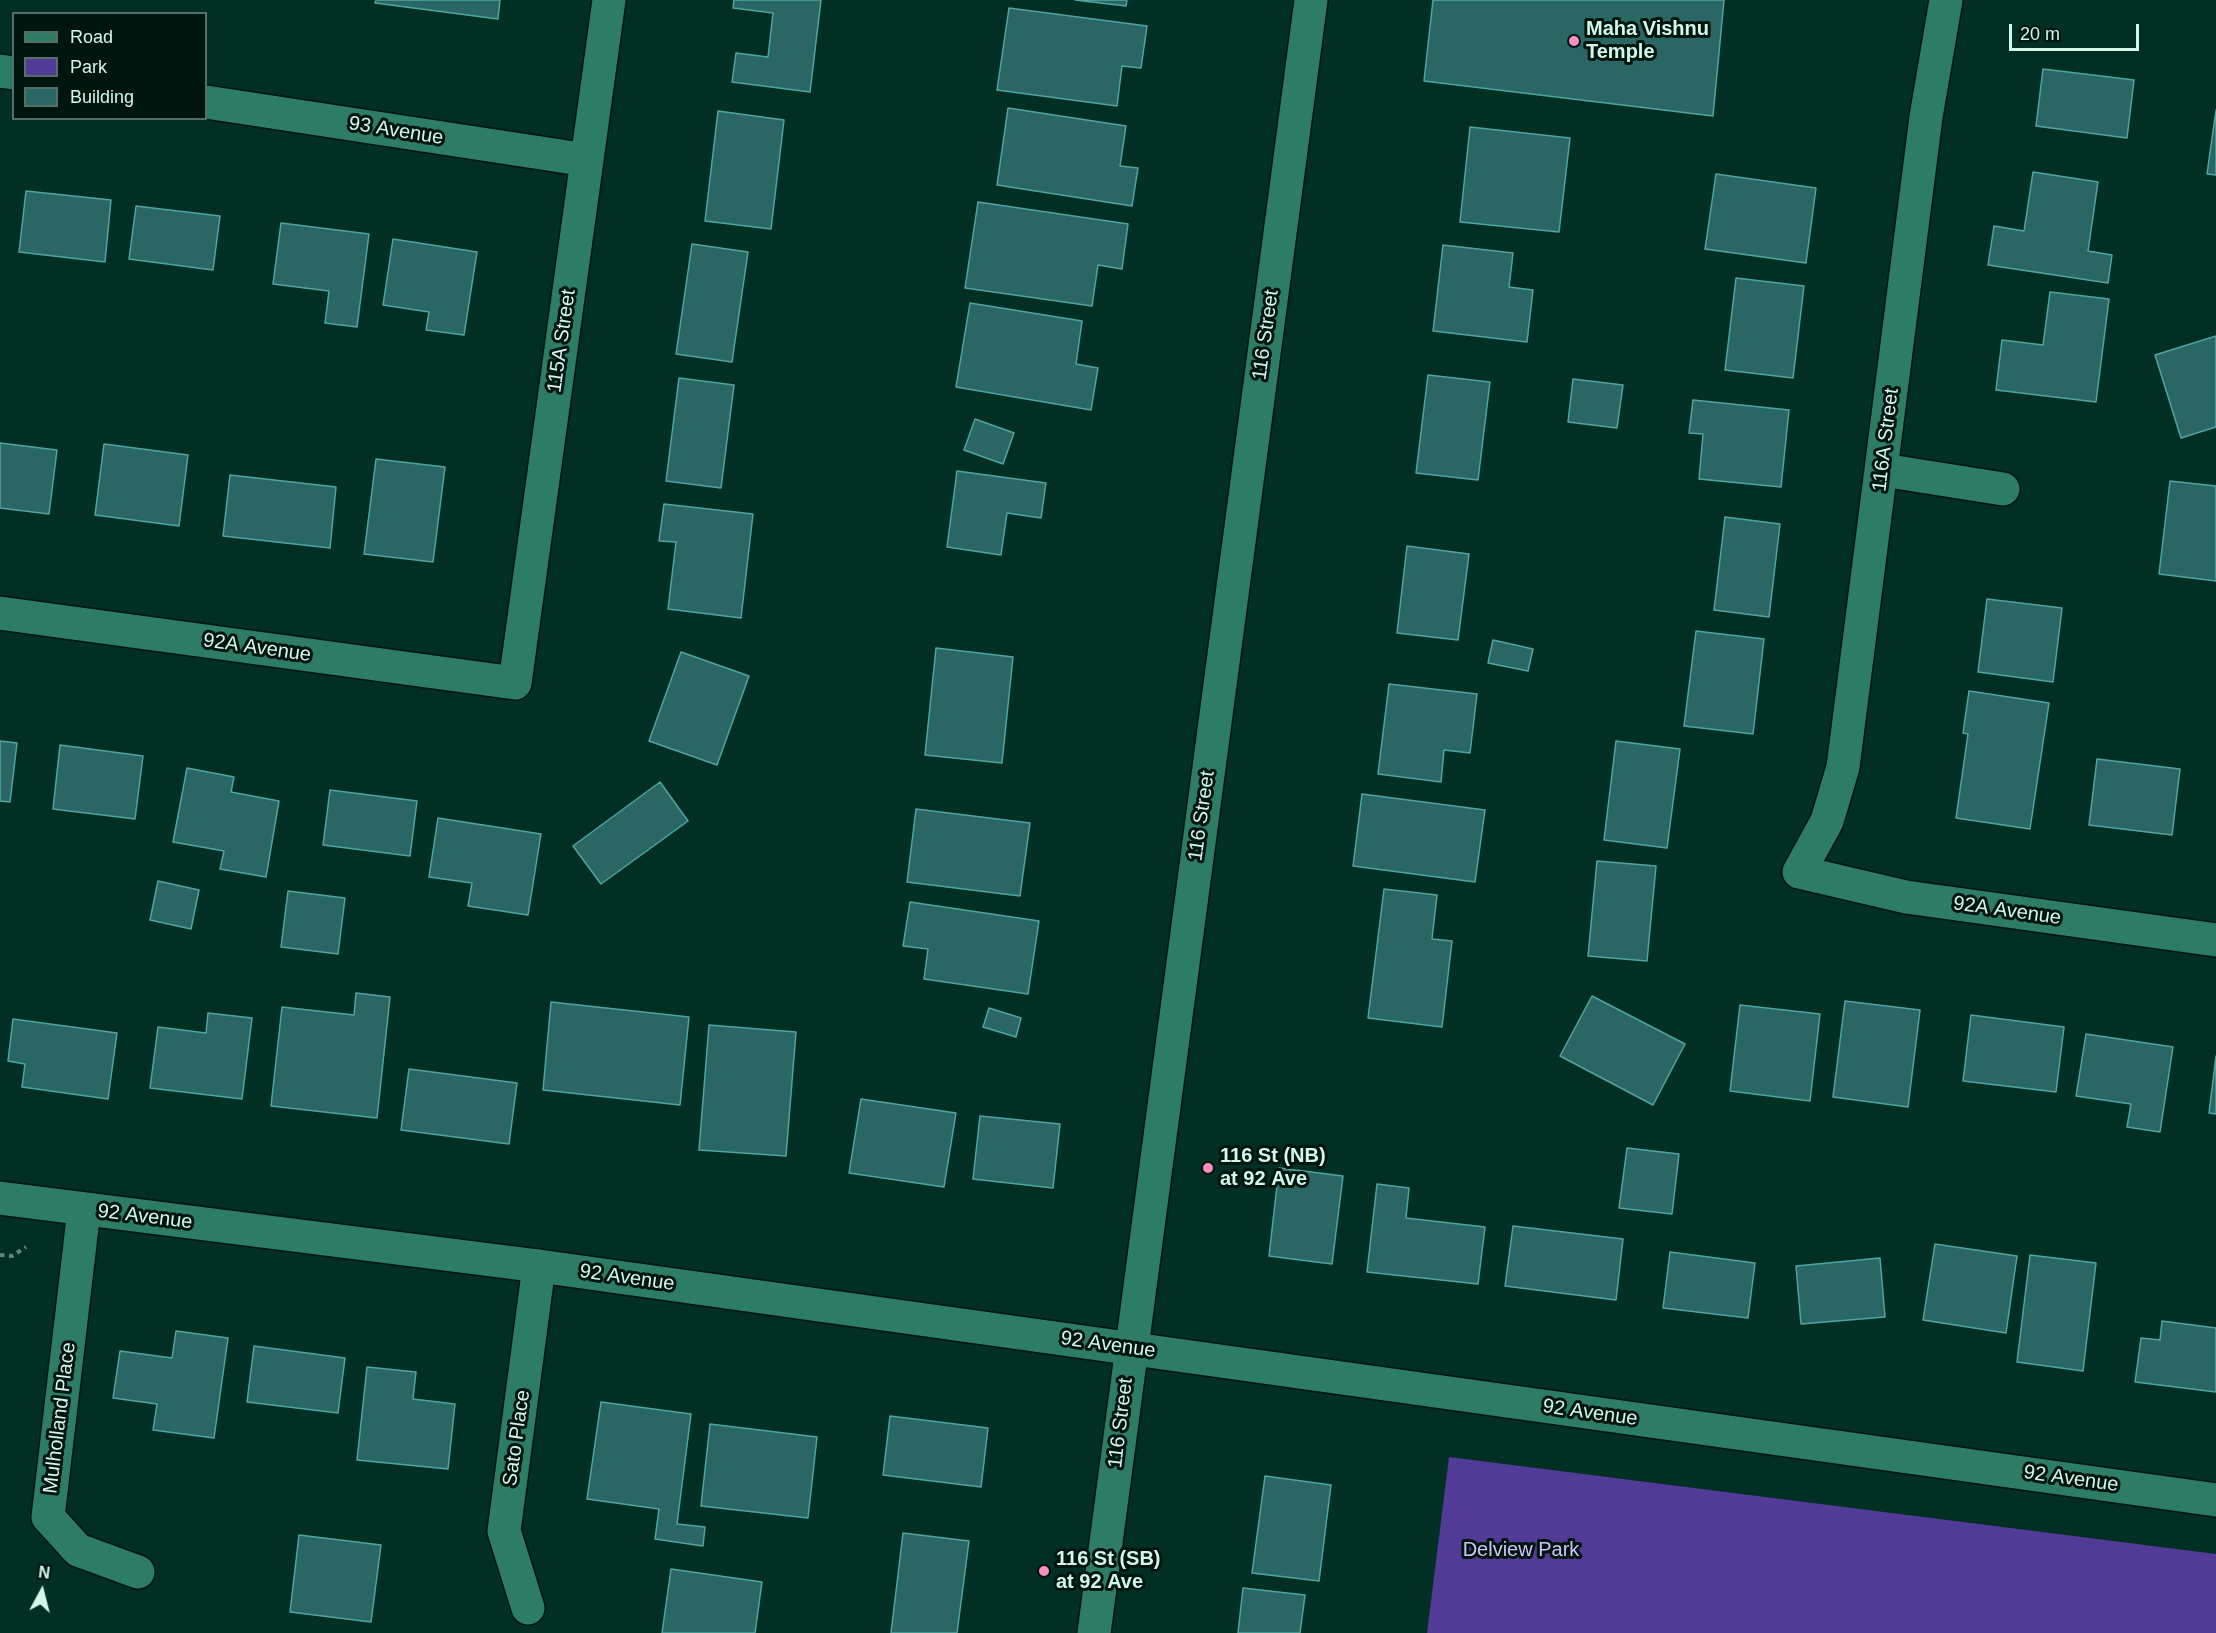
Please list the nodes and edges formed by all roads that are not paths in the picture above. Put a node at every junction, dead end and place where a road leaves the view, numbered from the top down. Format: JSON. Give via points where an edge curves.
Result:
{"nodes":[{"id":1,"x":609,"y":0,"type":"edge"},
{"id":2,"x":1311,"y":0,"type":"edge"},
{"id":3,"x":1946,"y":0,"type":"edge"},
{"id":4,"x":207,"y":102,"type":"edge"},
{"id":5,"x":587,"y":160,"type":"junction"},
{"id":6,"x":1883,"y":470,"type":"junction"},
{"id":7,"x":2003,"y":489,"type":"dead end"},
{"id":8,"x":0,"y":613,"type":"edge"},
{"id":9,"x":514,"y":683,"type":"joint"},
{"id":10,"x":1799,"y":872,"type":"joint"},
{"id":11,"x":2216,"y":940,"type":"edge"},
{"id":12,"x":0,"y":1198,"type":"edge"},
{"id":13,"x":84,"y":1210,"type":"junction"},
{"id":14,"x":539,"y":1266,"type":"junction"},
{"id":15,"x":1131,"y":1348,"type":"junction"},
{"id":16,"x":2216,"y":1500,"type":"edge"},
{"id":17,"x":138,"y":1572,"type":"dead end"},
{"id":18,"x":528,"y":1608,"type":"dead end"},
{"id":19,"x":1094,"y":1633,"type":"edge"}],
"edges":[{"from":1,"to":5,"type":"street","name":"115A Street"},
{"from":2,"to":15,"type":"street","name":"116 Street"},
{"from":3,"to":6,"type":"street","name":"116A Street","via":[[1926,117]]},
{"from":4,"to":5,"type":"street","name":"93 Avenue"},
{"from":5,"to":9,"type":"street","name":"115A Street"},
{"from":6,"to":7,"type":"street"},
{"from":6,"to":10,"type":"street","name":"116A Street","via":[[1844,767],[1827,821]]},
{"from":8,"to":9,"type":"street","name":"92A Avenue"},
{"from":10,"to":11,"type":"street","name":"92A Avenue","via":[[1906,897]]},
{"from":12,"to":13,"type":"street","name":"92 Avenue"},
{"from":13,"to":14,"type":"street","name":"92 Avenue"},
{"from":13,"to":17,"type":"street","name":"Mulholland Place","via":[[48,1517],[78,1550]]},
{"from":14,"to":15,"type":"street","name":"92 Avenue"},
{"from":14,"to":18,"type":"street","name":"Sato Place","via":[[504,1531]]},
{"from":15,"to":16,"type":"street","name":"92 Avenue"},
{"from":15,"to":19,"type":"street","name":"116 Street"}]}
